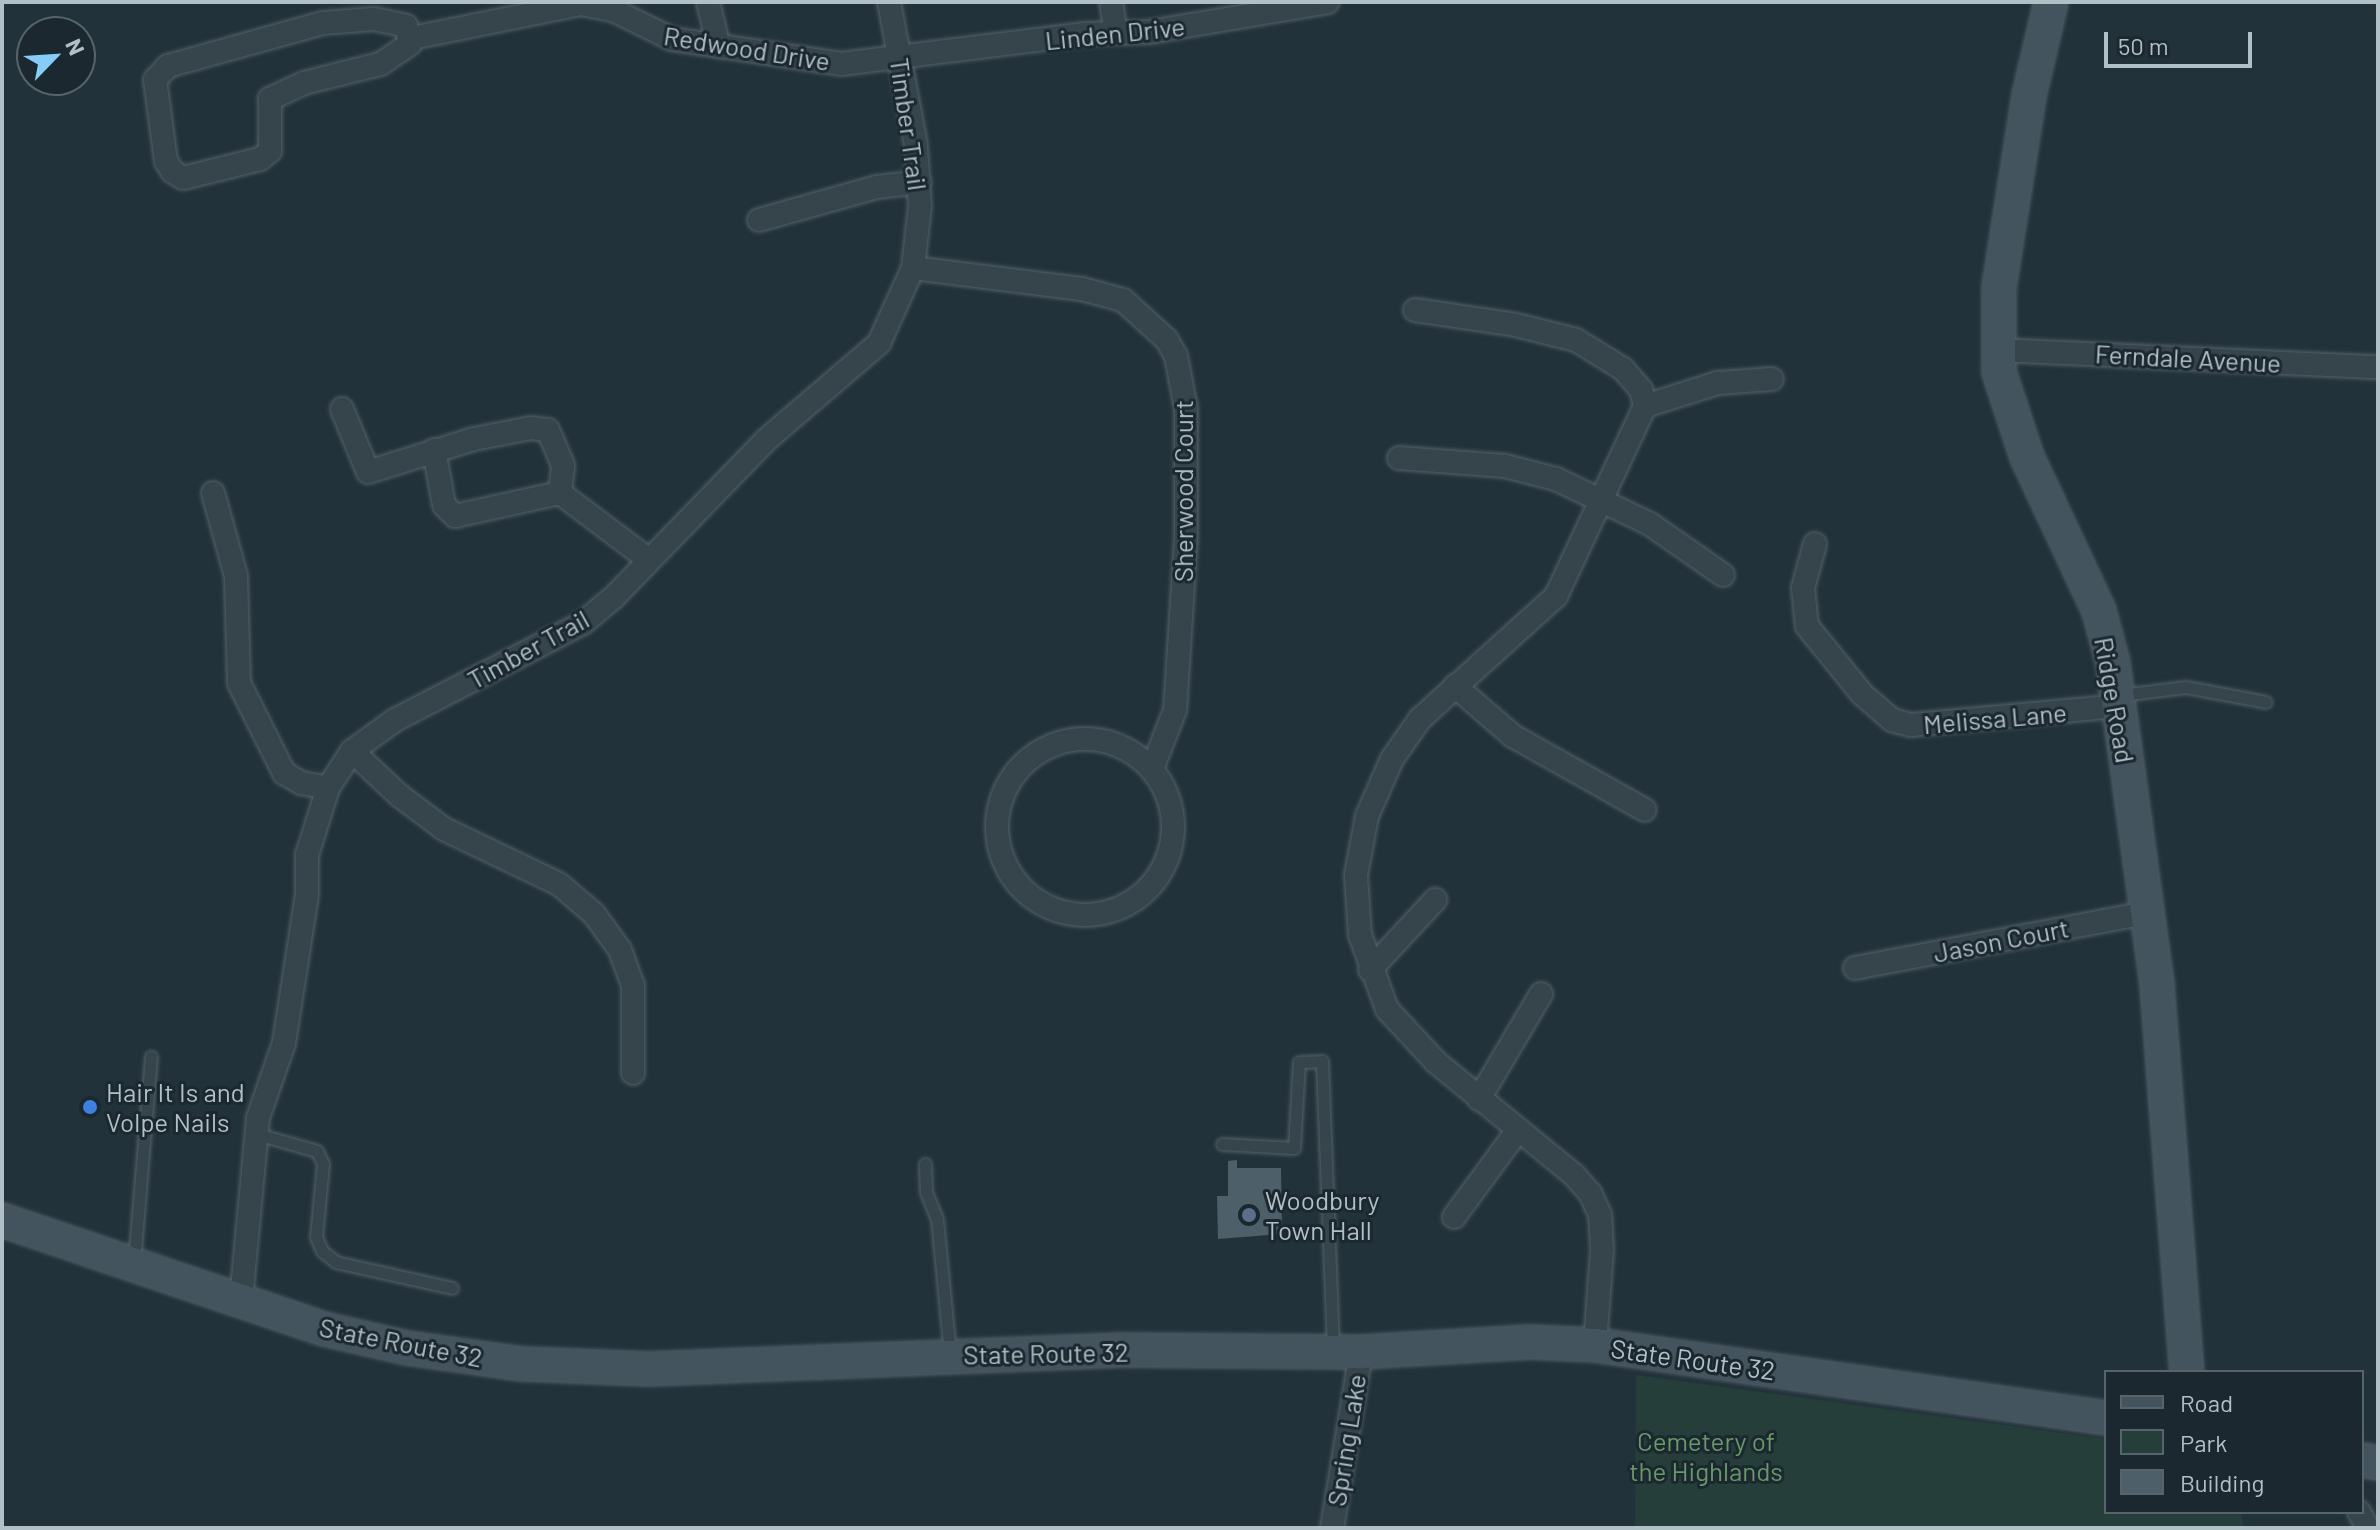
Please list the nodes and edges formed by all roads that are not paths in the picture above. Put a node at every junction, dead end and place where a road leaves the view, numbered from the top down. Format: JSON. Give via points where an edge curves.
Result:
{"nodes":[{"id":1,"x":708,"y":2,"type":"edge"},
{"id":2,"x":889,"y":2,"type":"edge"},
{"id":3,"x":1111,"y":2,"type":"edge"},
{"id":4,"x":1328,"y":2,"type":"edge"},
{"id":5,"x":2051,"y":2,"type":"edge"},
{"id":6,"x":1116,"y":33,"type":"junction"},
{"id":7,"x":412,"y":38,"type":"junction"},
{"id":8,"x":719,"y":47,"type":"junction"},
{"id":9,"x":900,"y":60,"type":"junction"},
{"id":10,"x":920,"y":182,"type":"junction"},
{"id":11,"x":759,"y":220,"type":"dead end"},
{"id":12,"x":913,"y":268,"type":"junction"},
{"id":13,"x":1415,"y":310,"type":"dead end"},
{"id":14,"x":1998,"y":350,"type":"junction"},
{"id":15,"x":2378,"y":367,"type":"edge"},
{"id":16,"x":1772,"y":379,"type":"dead end"},
{"id":17,"x":1645,"y":406,"type":"junction"},
{"id":18,"x":342,"y":409,"type":"dead end"},
{"id":19,"x":434,"y":450,"type":"junction"},
{"id":20,"x":1399,"y":458,"type":"dead end"},
{"id":21,"x":213,"y":493,"type":"dead end"},
{"id":22,"x":560,"y":493,"type":"junction"},
{"id":23,"x":1603,"y":498,"type":"junction"},
{"id":24,"x":1815,"y":544,"type":"dead end"},
{"id":25,"x":649,"y":560,"type":"junction"},
{"id":26,"x":1723,"y":575,"type":"dead end"},
{"id":27,"x":1455,"y":686,"type":"junction"},
{"id":28,"x":2117,"y":701,"type":"junction"},
{"id":29,"x":2266,"y":702,"type":"dead end"},
{"id":30,"x":352,"y":751,"type":"junction"},
{"id":31,"x":1152,"y":769,"type":"junction"},
{"id":32,"x":328,"y":788,"type":"junction"},
{"id":33,"x":1645,"y":810,"type":"dead end"},
{"id":34,"x":1435,"y":900,"type":"dead end"},
{"id":35,"x":2147,"y":913,"type":"junction"},
{"id":36,"x":1855,"y":968,"type":"dead end"},
{"id":37,"x":1370,"y":970,"type":"junction"},
{"id":38,"x":1541,"y":994,"type":"dead end"},
{"id":39,"x":151,"y":1057,"type":"dead end"},
{"id":40,"x":633,"y":1073,"type":"dead end"},
{"id":41,"x":1479,"y":1099,"type":"junction"},
{"id":42,"x":1518,"y":1130,"type":"junction"},
{"id":43,"x":257,"y":1134,"type":"junction"},
{"id":44,"x":1222,"y":1144,"type":"dead end"},
{"id":45,"x":925,"y":1164,"type":"dead end"},
{"id":46,"x":1454,"y":1217,"type":"dead end"},
{"id":47,"x":2,"y":1220,"type":"edge"},
{"id":48,"x":133,"y":1267,"type":"junction"},
{"id":49,"x":452,"y":1288,"type":"dead end"},
{"id":50,"x":241,"y":1301,"type":"junction"},
{"id":51,"x":1595,"y":1345,"type":"junction"},
{"id":52,"x":1347,"y":1352,"type":"junction"},
{"id":53,"x":950,"y":1355,"type":"junction"},
{"id":54,"x":2187,"y":1370,"type":"edge"},
{"id":55,"x":2104,"y":1418,"type":"edge"},
{"id":56,"x":1332,"y":1528,"type":"edge"}],
"edges":[{"from":1,"to":8,"type":"street"},
{"from":2,"to":9,"type":"street","name":"Timber Trail"},
{"from":3,"to":6,"type":"street"},
{"from":4,"to":6,"type":"street","name":"Linden Drive"},
{"from":5,"to":14,"type":"main road","name":"Ridge Road","via":[[2029,96],[1999,287]]},
{"from":6,"to":9,"type":"street","name":"Linden Drive"},
{"from":7,"to":7,"type":"street","name":"Redwood Drive","via":[[406,26],[374,19],[323,23],[168,66],[155,80],[166,161],[183,178],[260,159],[270,151],[270,99],[304,83],[380,64],[404,50]]},
{"from":7,"to":8,"type":"street","name":"Redwood Drive","via":[[581,4],[613,10],[672,39]]},
{"from":8,"to":9,"type":"street","name":"Redwood Drive","via":[[841,64]]},
{"from":9,"to":10,"type":"street","name":"Timber Trail"},
{"from":10,"to":11,"type":"street","via":[[877,187]]},
{"from":10,"to":12,"type":"street","name":"Timber Trail"},
{"from":12,"to":25,"type":"street","name":"Timber Trail","via":[[879,343],[766,440]]},
{"from":12,"to":31,"type":"street","name":"Sherwood Court","via":[[1082,289],[1123,300],[1167,340],[1176,356],[1186,409],[1186,537],[1175,710]]},
{"from":13,"to":17,"type":"street","via":[[1576,340],[1623,369],[1641,390]]},
{"from":14,"to":15,"type":"street","name":"Ferndale Avenue"},
{"from":14,"to":28,"type":"main road","name":"Ridge Road","via":[[2015,427],[2099,611]]},
{"from":16,"to":17,"type":"street","via":[[1718,383]]},
{"from":17,"to":23,"type":"street"},
{"from":18,"to":19,"type":"street","via":[[368,472]]},
{"from":19,"to":22,"type":"street","via":[[444,505],[455,516]]},
{"from":19,"to":22,"type":"street","via":[[531,428],[548,430],[563,466]]},
{"from":20,"to":23,"type":"street","via":[[1505,466]]},
{"from":21,"to":32,"type":"street","via":[[236,576],[239,683],[284,773]]},
{"from":22,"to":25,"type":"street"},
{"from":23,"to":26,"type":"street"},
{"from":23,"to":27,"type":"street","via":[[1556,596]]},
{"from":24,"to":28,"type":"street","name":"Melissa Lane","via":[[1803,588],[1807,626],[1862,694],[1892,720],[1926,724]]},
{"from":25,"to":30,"type":"street","name":"Timber Trail","via":[[583,623],[395,720]]},
{"from":27,"to":33,"type":"street","via":[[1513,736]]},
{"from":27,"to":37,"type":"street","via":[[1420,719],[1392,759],[1367,816],[1356,875],[1360,935]]},
{"from":28,"to":29,"type":"lane","via":[[2186,687]]},
{"from":28,"to":35,"type":"main road","name":"Ridge Road"},
{"from":30,"to":32,"type":"street","name":"Timber Trail"},
{"from":30,"to":40,"type":"street","via":[[444,829],[559,884],[594,914],[620,950],[633,985]]},
{"from":31,"to":31,"type":"street","via":[[1167,794],[1173,824],[1169,854],[1155,880],[1134,901],[1106,913],[1077,915],[1048,907],[1024,891],[1007,868],[997,841],[1002,799],[1024,762],[1047,746],[1089,739],[1130,750]]},
{"from":32,"to":43,"type":"street","name":"Timber Trail","via":[[307,855],[305,909],[284,1043]]},
{"from":34,"to":37,"type":"street"},
{"from":35,"to":36,"type":"street","name":"Jason Court"},
{"from":35,"to":54,"type":"main road","name":"Ridge Road","via":[[2172,1133]]},
{"from":37,"to":41,"type":"street","via":[[1387,1009]]},
{"from":38,"to":41,"type":"street"},
{"from":39,"to":48,"type":"lane"},
{"from":41,"to":42,"type":"street"},
{"from":42,"to":46,"type":"street"},
{"from":42,"to":51,"type":"street","via":[[1574,1175],[1600,1215]]},
{"from":43,"to":49,"type":"lane","via":[[317,1151],[323,1164],[316,1237],[322,1251],[336,1262]]},
{"from":43,"to":50,"type":"street","name":"Timber Trail"},
{"from":44,"to":52,"type":"lane","via":[[1294,1148],[1299,1062],[1322,1061]]},
{"from":45,"to":53,"type":"lane","via":[[926,1192],[937,1219]]},
{"from":47,"to":48,"type":"main road","name":"State Route 32"},
{"from":48,"to":50,"type":"main road","name":"State Route 32"},
{"from":50,"to":53,"type":"main road","name":"State Route 32","via":[[324,1329],[407,1348],[523,1364],[649,1369]]},
{"from":51,"to":52,"type":"main road","name":"State Route 32","via":[[1530,1342]]},
{"from":51,"to":55,"type":"main road","name":"State Route 32"},
{"from":52,"to":53,"type":"main road","name":"State Route 32"},
{"from":52,"to":56,"type":"street","name":"Spring Lake"}]}
